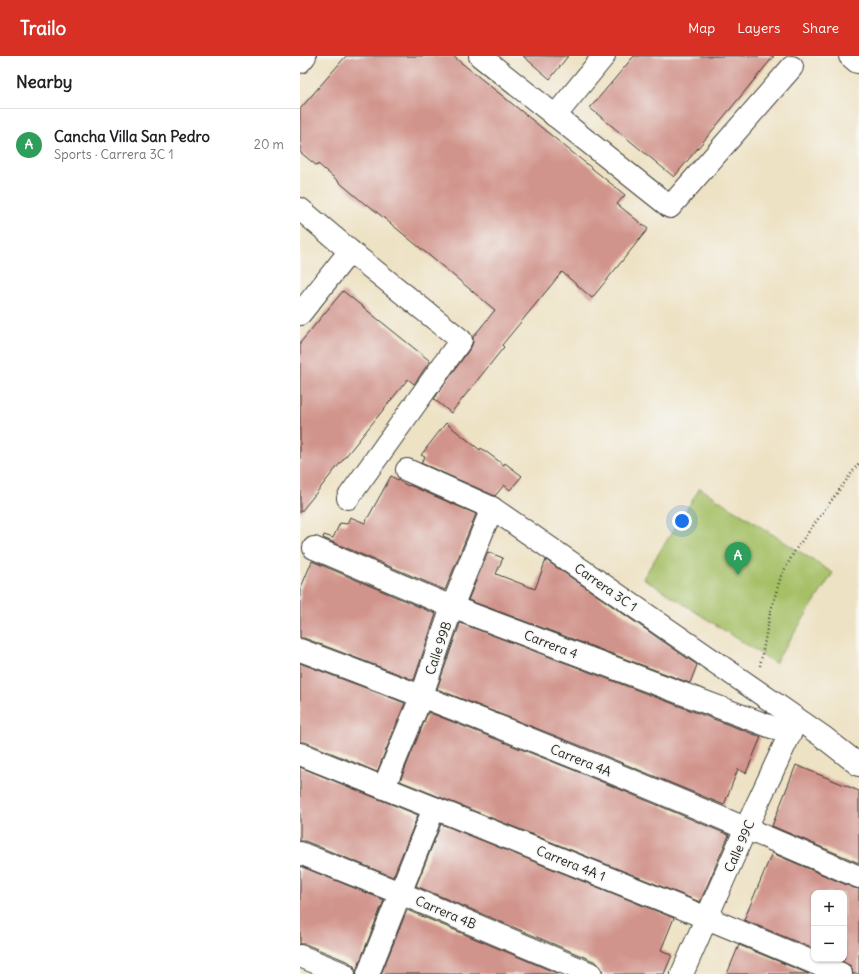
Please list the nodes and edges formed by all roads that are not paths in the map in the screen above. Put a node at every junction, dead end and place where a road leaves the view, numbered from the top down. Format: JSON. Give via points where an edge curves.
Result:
{"nodes":[{"id":1,"x":305,"y":56,"type":"edge"},
{"id":2,"x":480,"y":56,"type":"edge"},
{"id":3,"x":604,"y":56,"type":"edge"},
{"id":4,"x":300,"y":62,"type":"edge"},
{"id":5,"x":792,"y":67,"type":"dead end"},
{"id":6,"x":555,"y":116,"type":"junction"},
{"id":7,"x":300,"y":209,"type":"edge"},
{"id":8,"x":350,"y":251,"type":"junction"},
{"id":9,"x":300,"y":314,"type":"edge"},
{"id":10,"x":407,"y":470,"type":"dead end"},
{"id":11,"x":348,"y":498,"type":"dead end"},
{"id":12,"x":492,"y":508,"type":"junction"},
{"id":13,"x":314,"y":548,"type":"dead end"},
{"id":14,"x":452,"y":607,"type":"junction"},
{"id":15,"x":300,"y":650,"type":"edge"},
{"id":16,"x":422,"y":695,"type":"junction"},
{"id":17,"x":793,"y":726,"type":"junction"},
{"id":18,"x":300,"y":754,"type":"edge"},
{"id":19,"x":859,"y":765,"type":"edge"},
{"id":20,"x":384,"y":787,"type":"junction"},
{"id":21,"x":434,"y":808,"type":"junction"},
{"id":22,"x":746,"y":828,"type":"junction"},
{"id":23,"x":300,"y":853,"type":"edge"},
{"id":24,"x":859,"y":877,"type":"edge"},
{"id":25,"x":400,"y":893,"type":"junction"},
{"id":26,"x":707,"y":918,"type":"junction"},
{"id":27,"x":300,"y":956,"type":"edge"},
{"id":28,"x":344,"y":974,"type":"edge"},
{"id":29,"x":368,"y":974,"type":"edge"},
{"id":30,"x":591,"y":974,"type":"edge"},
{"id":31,"x":682,"y":974,"type":"edge"},
{"id":32,"x":841,"y":974,"type":"edge"}],
"edges":[{"from":1,"to":4,"type":"street"},
{"from":2,"to":6,"type":"street"},
{"from":3,"to":6,"type":"street"},
{"from":5,"to":6,"type":"street","via":[[670,207]]},
{"from":7,"to":8,"type":"street"},
{"from":8,"to":9,"type":"street"},
{"from":8,"to":11,"type":"street","via":[[461,340]]},
{"from":10,"to":12,"type":"street","name":"Carrera 3C 1"},
{"from":12,"to":14,"type":"street","name":"Calle 99B"},
{"from":12,"to":17,"type":"street","name":"Carrera 3C 1","via":[[761,694]]},
{"from":13,"to":14,"type":"street","name":"Carrera 4"},
{"from":14,"to":16,"type":"street","name":"Calle 99B"},
{"from":14,"to":17,"type":"street","name":"Carrera 4"},
{"from":15,"to":16,"type":"street","name":"Carrera 4A"},
{"from":16,"to":20,"type":"street","name":"Calle 99B"},
{"from":16,"to":22,"type":"street","name":"Carrera 4A"},
{"from":17,"to":19,"type":"street","name":"Carrera 4","via":[[838,747]]},
{"from":17,"to":22,"type":"street","name":"Calle 99C"},
{"from":18,"to":20,"type":"street","name":"Carrera 4A 1"},
{"from":20,"to":21,"type":"street","name":"Carrera 4A 1"},
{"from":21,"to":25,"type":"street"},
{"from":21,"to":26,"type":"street","name":"Carrera 4A 1"},
{"from":22,"to":24,"type":"street","name":"Carrera 4A"},
{"from":22,"to":26,"type":"street","name":"Calle 99C"},
{"from":23,"to":25,"type":"street","name":"Carrera 4B"},
{"from":25,"to":29,"type":"street"},
{"from":25,"to":30,"type":"street","name":"Carrera 4B"},
{"from":26,"to":31,"type":"street","name":"Calle 99C"},
{"from":26,"to":32,"type":"street","name":"Carrera 4A 1"},
{"from":27,"to":28,"type":"street"}]}
